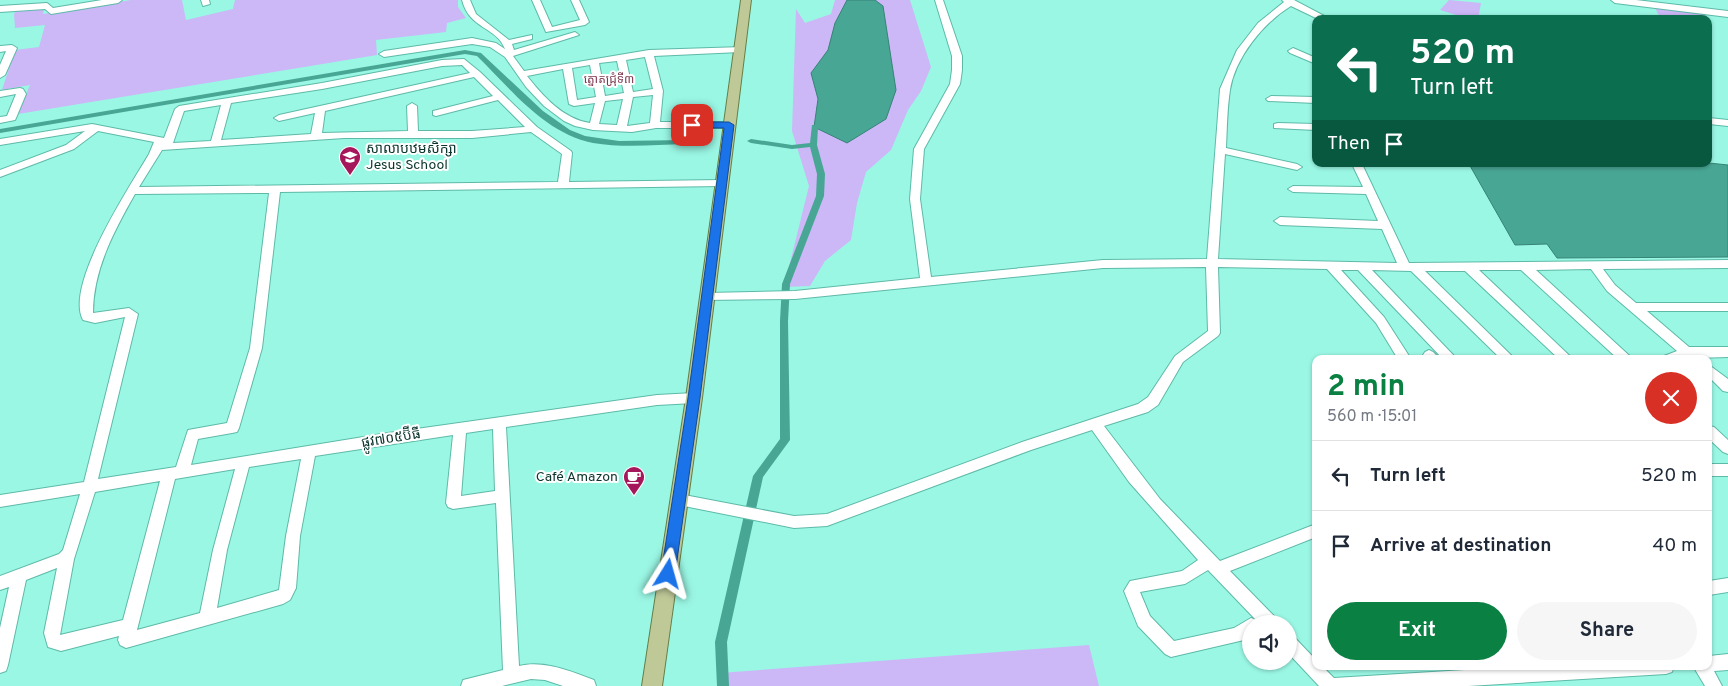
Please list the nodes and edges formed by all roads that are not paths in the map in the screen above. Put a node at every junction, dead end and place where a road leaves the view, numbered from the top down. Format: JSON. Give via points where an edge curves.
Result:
{"nodes":[{"id":1,"x":118,"y":0,"type":"edge"},
{"id":2,"x":466,"y":0,"type":"edge"},
{"id":3,"x":536,"y":0,"type":"edge"},
{"id":4,"x":575,"y":0,"type":"edge"},
{"id":5,"x":746,"y":0,"type":"edge"},
{"id":6,"x":939,"y":0,"type":"edge"},
{"id":7,"x":1615,"y":0,"type":"edge"},
{"id":8,"x":1288,"y":1,"type":"edge"},
{"id":9,"x":77,"y":4,"type":"edge"},
{"id":10,"x":0,"y":8,"type":"edge"},
{"id":11,"x":1728,"y":14,"type":"edge"},
{"id":12,"x":1318,"y":15,"type":"edge"},
{"id":13,"x":575,"y":35,"type":"dead end"},
{"id":14,"x":529,"y":37,"type":"dead end"},
{"id":15,"x":507,"y":43,"type":"junction"},
{"id":16,"x":0,"y":49,"type":"edge"},
{"id":17,"x":740,"y":49,"type":"junction"},
{"id":18,"x":1293,"y":51,"type":"dead end"},
{"id":19,"x":649,"y":53,"type":"junction"},
{"id":20,"x":384,"y":54,"type":"dead end"},
{"id":21,"x":510,"y":54,"type":"junction"},
{"id":22,"x":621,"y":57,"type":"junction"},
{"id":23,"x":1312,"y":59,"type":"edge"},
{"id":24,"x":594,"y":61,"type":"junction"},
{"id":25,"x":567,"y":65,"type":"junction"},
{"id":26,"x":477,"y":74,"type":"junction"},
{"id":27,"x":521,"y":74,"type":"junction"},
{"id":28,"x":0,"y":75,"type":"edge"},
{"id":29,"x":658,"y":91,"type":"junction"},
{"id":30,"x":0,"y":94,"type":"edge"},
{"id":31,"x":630,"y":95,"type":"junction"},
{"id":32,"x":500,"y":97,"type":"junction"},
{"id":33,"x":1271,"y":99,"type":"dead end"},
{"id":34,"x":601,"y":100,"type":"junction"},
{"id":35,"x":1312,"y":100,"type":"edge"},
{"id":36,"x":227,"y":101,"type":"junction"},
{"id":37,"x":412,"y":106,"type":"dead end"},
{"id":38,"x":320,"y":110,"type":"junction"},
{"id":39,"x":436,"y":113,"type":"dead end"},
{"id":40,"x":279,"y":118,"type":"dead end"},
{"id":41,"x":0,"y":120,"type":"edge"},
{"id":42,"x":1712,"y":121,"type":"edge"},
{"id":43,"x":1728,"y":123,"type":"edge"},
{"id":44,"x":655,"y":125,"type":"junction"},
{"id":45,"x":729,"y":125,"type":"junction"},
{"id":46,"x":594,"y":126,"type":"junction"},
{"id":47,"x":1278,"y":126,"type":"dead end"},
{"id":48,"x":1312,"y":127,"type":"edge"},
{"id":49,"x":96,"y":128,"type":"junction"},
{"id":50,"x":621,"y":128,"type":"junction"},
{"id":51,"x":533,"y":129,"type":"junction"},
{"id":52,"x":413,"y":135,"type":"junction"},
{"id":53,"x":316,"y":137,"type":"junction"},
{"id":54,"x":0,"y":142,"type":"edge"},
{"id":55,"x":215,"y":143,"type":"junction"},
{"id":56,"x":162,"y":147,"type":"junction"},
{"id":57,"x":1221,"y":150,"type":"junction"},
{"id":58,"x":1296,"y":167,"type":"dead end"},
{"id":59,"x":1358,"y":167,"type":"edge"},
{"id":60,"x":0,"y":174,"type":"edge"},
{"id":61,"x":722,"y":183,"type":"junction"},
{"id":62,"x":563,"y":184,"type":"junction"},
{"id":63,"x":275,"y":188,"type":"junction"},
{"id":64,"x":1293,"y":189,"type":"dead end"},
{"id":65,"x":132,"y":191,"type":"junction"},
{"id":66,"x":1369,"y":191,"type":"junction"},
{"id":67,"x":1280,"y":221,"type":"dead end"},
{"id":68,"x":1385,"y":225,"type":"junction"},
{"id":69,"x":1212,"y":264,"type":"junction"},
{"id":70,"x":1728,"y":264,"type":"edge"},
{"id":71,"x":1594,"y":265,"type":"junction"},
{"id":72,"x":1331,"y":266,"type":"junction"},
{"id":73,"x":1361,"y":266,"type":"junction"},
{"id":74,"x":1524,"y":266,"type":"junction"},
{"id":75,"x":1409,"y":267,"type":"junction"},
{"id":76,"x":1468,"y":267,"type":"junction"},
{"id":77,"x":926,"y":281,"type":"junction"},
{"id":78,"x":707,"y":297,"type":"junction"},
{"id":79,"x":1634,"y":307,"type":"junction"},
{"id":80,"x":1728,"y":307,"type":"edge"},
{"id":81,"x":1728,"y":352,"type":"edge"},
{"id":82,"x":1402,"y":355,"type":"edge"},
{"id":83,"x":1447,"y":355,"type":"edge"},
{"id":84,"x":1505,"y":355,"type":"edge"},
{"id":85,"x":1563,"y":355,"type":"edge"},
{"id":86,"x":1623,"y":355,"type":"edge"},
{"id":87,"x":1691,"y":355,"type":"edge"},
{"id":88,"x":1712,"y":373,"type":"edge"},
{"id":89,"x":1728,"y":387,"type":"edge"},
{"id":90,"x":694,"y":398,"type":"junction"},
{"id":91,"x":499,"y":423,"type":"junction"},
{"id":92,"x":1095,"y":424,"type":"junction"},
{"id":93,"x":460,"y":429,"type":"junction"},
{"id":94,"x":1712,"y":434,"type":"edge"},
{"id":95,"x":1728,"y":448,"type":"edge"},
{"id":96,"x":309,"y":452,"type":"junction"},
{"id":97,"x":243,"y":464,"type":"junction"},
{"id":98,"x":1712,"y":470,"type":"edge"},
{"id":99,"x":1728,"y":470,"type":"edge"},
{"id":100,"x":175,"y":474,"type":"junction"},
{"id":101,"x":89,"y":488,"type":"junction"},
{"id":102,"x":501,"y":496,"type":"junction"},
{"id":103,"x":679,"y":500,"type":"junction"},
{"id":104,"x":0,"y":501,"type":"edge"},
{"id":105,"x":1312,"y":532,"type":"edge"},
{"id":106,"x":67,"y":557,"type":"junction"},
{"id":107,"x":1214,"y":564,"type":"junction"},
{"id":108,"x":19,"y":576,"type":"junction"},
{"id":109,"x":0,"y":583,"type":"edge"},
{"id":110,"x":1728,"y":585,"type":"edge"},
{"id":111,"x":1712,"y":588,"type":"edge"},
{"id":112,"x":1254,"y":615,"type":"edge"},
{"id":113,"x":207,"y":619,"type":"junction"},
{"id":114,"x":129,"y":626,"type":"junction"},
{"id":115,"x":1242,"y":633,"type":"edge"},
{"id":116,"x":1297,"y":652,"type":"edge"},
{"id":117,"x":1728,"y":662,"type":"edge"},
{"id":118,"x":1712,"y":664,"type":"edge"},
{"id":119,"x":0,"y":665,"type":"edge"},
{"id":120,"x":1312,"y":668,"type":"edge"},
{"id":121,"x":1314,"y":670,"type":"edge"},
{"id":122,"x":1595,"y":670,"type":"edge"},
{"id":123,"x":1703,"y":670,"type":"edge"},
{"id":124,"x":511,"y":674,"type":"junction"},
{"id":125,"x":1328,"y":685,"type":"edge"},
{"id":126,"x":469,"y":686,"type":"edge"},
{"id":127,"x":588,"y":686,"type":"edge"},
{"id":128,"x":652,"y":686,"type":"edge"},
{"id":129,"x":1714,"y":686,"type":"edge"}],
"edges":[{"from":1,"to":9,"type":"street"},
{"from":2,"to":15,"type":"street","via":[[472,16],[500,34]]},
{"from":3,"to":4,"type":"street","via":[[549,30],[585,22]]},
{"from":5,"to":17,"type":"main road"},
{"from":6,"to":77,"type":"street","via":[[956,56],[957,70],[955,84],[919,149],[915,199]]},
{"from":7,"to":11,"type":"street"},
{"from":8,"to":12,"type":"street"},
{"from":8,"to":57,"type":"street","via":[[1261,25],[1240,52],[1225,89]]},
{"from":9,"to":10,"type":"street","via":[[51,10],[39,5]]},
{"from":13,"to":21,"type":"street"},
{"from":14,"to":15,"type":"street"},
{"from":15,"to":21,"type":"street"},
{"from":16,"to":28,"type":"street","via":[[12,48]]},
{"from":17,"to":19,"type":"street"},
{"from":17,"to":45,"type":"main road"},
{"from":18,"to":23,"type":"street"},
{"from":19,"to":22,"type":"street"},
{"from":19,"to":29,"type":"street"},
{"from":20,"to":21,"type":"street","via":[[472,41]]},
{"from":21,"to":27,"type":"street"},
{"from":22,"to":24,"type":"street"},
{"from":22,"to":31,"type":"street"},
{"from":24,"to":25,"type":"street"},
{"from":24,"to":34,"type":"street"},
{"from":25,"to":27,"type":"street"},
{"from":25,"to":34,"type":"street","via":[[572,102]]},
{"from":26,"to":32,"type":"street"},
{"from":26,"to":36,"type":"street","via":[[466,62],[442,63]]},
{"from":26,"to":38,"type":"street"},
{"from":27,"to":46,"type":"street","via":[[562,116],[579,124]]},
{"from":29,"to":31,"type":"street"},
{"from":29,"to":44,"type":"street"},
{"from":30,"to":41,"type":"street","via":[[20,91],[21,94],[11,118]]},
{"from":31,"to":34,"type":"street"},
{"from":31,"to":50,"type":"street"},
{"from":32,"to":39,"type":"street"},
{"from":32,"to":51,"type":"street"},
{"from":33,"to":35,"type":"street"},
{"from":34,"to":46,"type":"street"},
{"from":36,"to":55,"type":"street"},
{"from":36,"to":56,"type":"street","via":[[181,108]]},
{"from":37,"to":52,"type":"street"},
{"from":38,"to":40,"type":"street"},
{"from":38,"to":53,"type":"street"},
{"from":42,"to":43,"type":"street"},
{"from":44,"to":45,"type":"street"},
{"from":44,"to":50,"type":"street","via":[[644,129]]},
{"from":45,"to":61,"type":"main road"},
{"from":46,"to":50,"type":"street"},
{"from":47,"to":48,"type":"street"},
{"from":49,"to":54,"type":"street"},
{"from":49,"to":56,"type":"street","via":[[159,139]]},
{"from":49,"to":60,"type":"street","via":[[70,147]]},
{"from":51,"to":52,"type":"street","via":[[508,134]]},
{"from":51,"to":62,"type":"street","via":[[567,153]]},
{"from":52,"to":53,"type":"street"},
{"from":53,"to":55,"type":"street"},
{"from":55,"to":56,"type":"street"},
{"from":56,"to":65,"type":"street"},
{"from":57,"to":58,"type":"street"},
{"from":57,"to":69,"type":"street"},
{"from":59,"to":66,"type":"street"},
{"from":61,"to":62,"type":"street"},
{"from":61,"to":78,"type":"main road"},
{"from":62,"to":63,"type":"street"},
{"from":63,"to":65,"type":"street"},
{"from":63,"to":100,"type":"street","via":[[256,348],[232,428],[193,434]]},
{"from":64,"to":66,"type":"street"},
{"from":65,"to":101,"type":"street","via":[[91,273],[86,294],[87,317],[132,314]]},
{"from":66,"to":68,"type":"street"},
{"from":67,"to":68,"type":"street"},
{"from":68,"to":75,"type":"street"},
{"from":69,"to":72,"type":"street"},
{"from":69,"to":77,"type":"street","via":[[1103,264]]},
{"from":69,"to":92,"type":"street","via":[[1214,333],[1179,359],[1148,405]]},
{"from":70,"to":71,"type":"street"},
{"from":71,"to":74,"type":"street"},
{"from":71,"to":79,"type":"street","via":[[1611,288]]},
{"from":72,"to":73,"type":"street"},
{"from":72,"to":82,"type":"street","via":[[1380,320]]},
{"from":73,"to":75,"type":"street"},
{"from":73,"to":83,"type":"street"},
{"from":74,"to":76,"type":"street"},
{"from":74,"to":86,"type":"street"},
{"from":75,"to":76,"type":"street"},
{"from":75,"to":84,"type":"street"},
{"from":76,"to":85,"type":"street"},
{"from":77,"to":78,"type":"street","via":[[795,295]]},
{"from":78,"to":90,"type":"main road"},
{"from":79,"to":80,"type":"street"},
{"from":79,"to":87,"type":"street"},
{"from":81,"to":87,"type":"street"},
{"from":88,"to":89,"type":"street"},
{"from":90,"to":91,"type":"street","name":"ផ្លូវ៧០៥ប៊ីធី","via":[[657,400]]},
{"from":90,"to":103,"type":"main road"},
{"from":91,"to":93,"type":"street","name":"ផ្លូវ៧០៥ប៊ីធី"},
{"from":91,"to":102,"type":"street"},
{"from":92,"to":103,"type":"street","via":[[819,522],[769,518]]},
{"from":92,"to":107,"type":"street","via":[[1116,457]]},
{"from":93,"to":96,"type":"street","name":"ផ្លូវ៧០៥ប៊ីធី"},
{"from":93,"to":102,"type":"street","via":[[453,503]]},
{"from":94,"to":95,"type":"street"},
{"from":96,"to":97,"type":"street","name":"ផ្លូវ៧០៥ប៊ីធី"},
{"from":96,"to":113,"type":"street","via":[[293,536],[287,592],[278,600]]},
{"from":97,"to":100,"type":"street","name":"ផ្លូវ៧០៥ប៊ីធី"},
{"from":97,"to":113,"type":"street","via":[[220,550]]},
{"from":98,"to":99,"type":"street"},
{"from":100,"to":101,"type":"street","name":"ផ្លូវ៧០៥ប៊ីធី"},
{"from":100,"to":114,"type":"street"},
{"from":101,"to":104,"type":"street","name":"ផ្លូវ៧០៥ប៊ីធី"},
{"from":101,"to":106,"type":"street"},
{"from":102,"to":124,"type":"street"},
{"from":103,"to":128,"type":"main road"},
{"from":105,"to":107,"type":"street"},
{"from":106,"to":108,"type":"street"},
{"from":106,"to":114,"type":"street","via":[[52,633],[54,642],[62,643]]},
{"from":107,"to":112,"type":"street"},
{"from":107,"to":115,"type":"street","via":[[1185,576],[1135,586],[1132,591],[1144,621],[1171,649]]},
{"from":108,"to":109,"type":"street"},
{"from":108,"to":119,"type":"street"},
{"from":110,"to":111,"type":"street"},
{"from":113,"to":114,"type":"street","via":[[126,640]]},
{"from":116,"to":120,"type":"street"},
{"from":117,"to":118,"type":"street"},
{"from":121,"to":125,"type":"street"},
{"from":122,"to":125,"type":"street"},
{"from":123,"to":129,"type":"street"},
{"from":124,"to":126,"type":"street"},
{"from":124,"to":127,"type":"street","via":[[545,672]]}]}
